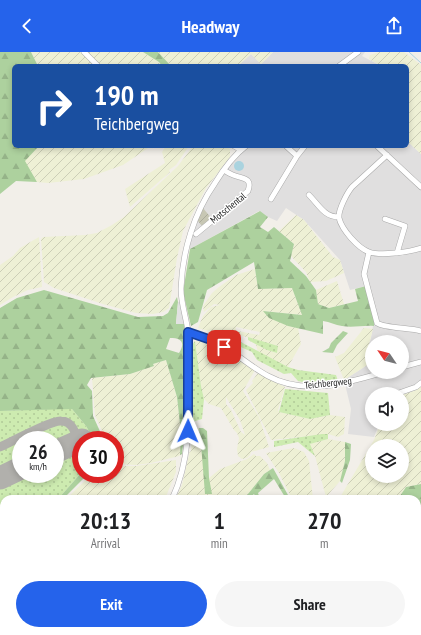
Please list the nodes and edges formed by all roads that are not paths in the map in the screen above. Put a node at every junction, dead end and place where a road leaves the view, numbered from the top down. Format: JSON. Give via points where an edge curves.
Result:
{"nodes":[{"id":1,"x":84,"y":52,"type":"edge"},
{"id":2,"x":358,"y":52,"type":"edge"},
{"id":3,"x":96,"y":64,"type":"edge"},
{"id":4,"x":343,"y":64,"type":"edge"},
{"id":5,"x":238,"y":148,"type":"edge"},
{"id":6,"x":244,"y":148,"type":"edge"},
{"id":7,"x":288,"y":148,"type":"edge"},
{"id":8,"x":303,"y":148,"type":"edge"},
{"id":9,"x":379,"y":148,"type":"edge"},
{"id":10,"x":241,"y":150,"type":"junction"},
{"id":11,"x":387,"y":155,"type":"junction"},
{"id":12,"x":297,"y":156,"type":"junction"},
{"id":13,"x":224,"y":170,"type":"junction"},
{"id":14,"x":421,"y":187,"type":"edge"},
{"id":15,"x":310,"y":195,"type":"dead end"},
{"id":16,"x":271,"y":198,"type":"dead end"},
{"id":17,"x":339,"y":218,"type":"junction"},
{"id":18,"x":385,"y":219,"type":"dead end"},
{"id":19,"x":196,"y":234,"type":"dead end"},
{"id":20,"x":421,"y":248,"type":"edge"},
{"id":21,"x":369,"y":252,"type":"junction"},
{"id":22,"x":397,"y":253,"type":"junction"},
{"id":23,"x":421,"y":331,"type":"edge"},
{"id":24,"x":188,"y":332,"type":"junction"},
{"id":25,"x":421,"y":362,"type":"edge"},
{"id":26,"x":409,"y":365,"type":"edge"},
{"id":27,"x":365,"y":377,"type":"edge"},
{"id":28,"x":421,"y":383,"type":"edge"},
{"id":29,"x":409,"y":389,"type":"edge"},
{"id":30,"x":174,"y":495,"type":"edge"}],
"edges":[{"from":1,"to":3,"type":"street"},
{"from":2,"to":4,"type":"street"},
{"from":5,"to":10,"type":"street"},
{"from":6,"to":10,"type":"street"},
{"from":7,"to":12,"type":"street"},
{"from":8,"to":12,"type":"street"},
{"from":9,"to":11,"type":"street"},
{"from":10,"to":13,"type":"street"},
{"from":11,"to":14,"type":"street"},
{"from":11,"to":17,"type":"street","via":[[348,192]]},
{"from":12,"to":16,"type":"street"},
{"from":13,"to":19,"type":"street","name":"Motschental","via":[[247,180],[250,185],[248,192]]},
{"from":13,"to":24,"type":"street","via":[[204,200],[188,243],[181,290]]},
{"from":15,"to":17,"type":"street","via":[[320,210]]},
{"from":17,"to":21,"type":"street","via":[[353,240]]},
{"from":18,"to":22,"type":"street","via":[[405,226]]},
{"from":20,"to":22,"type":"street"},
{"from":21,"to":22,"type":"street"},
{"from":21,"to":23,"type":"street","via":[[364,274],[377,322],[381,326]]},
{"from":24,"to":27,"type":"street","name":"Teichbergweg","via":[[214,341],[268,376],[294,386],[313,387]]},
{"from":24,"to":30,"type":"street","via":[[187,442],[182,473]]},
{"from":25,"to":26,"type":"street"},
{"from":28,"to":29,"type":"street"}]}
